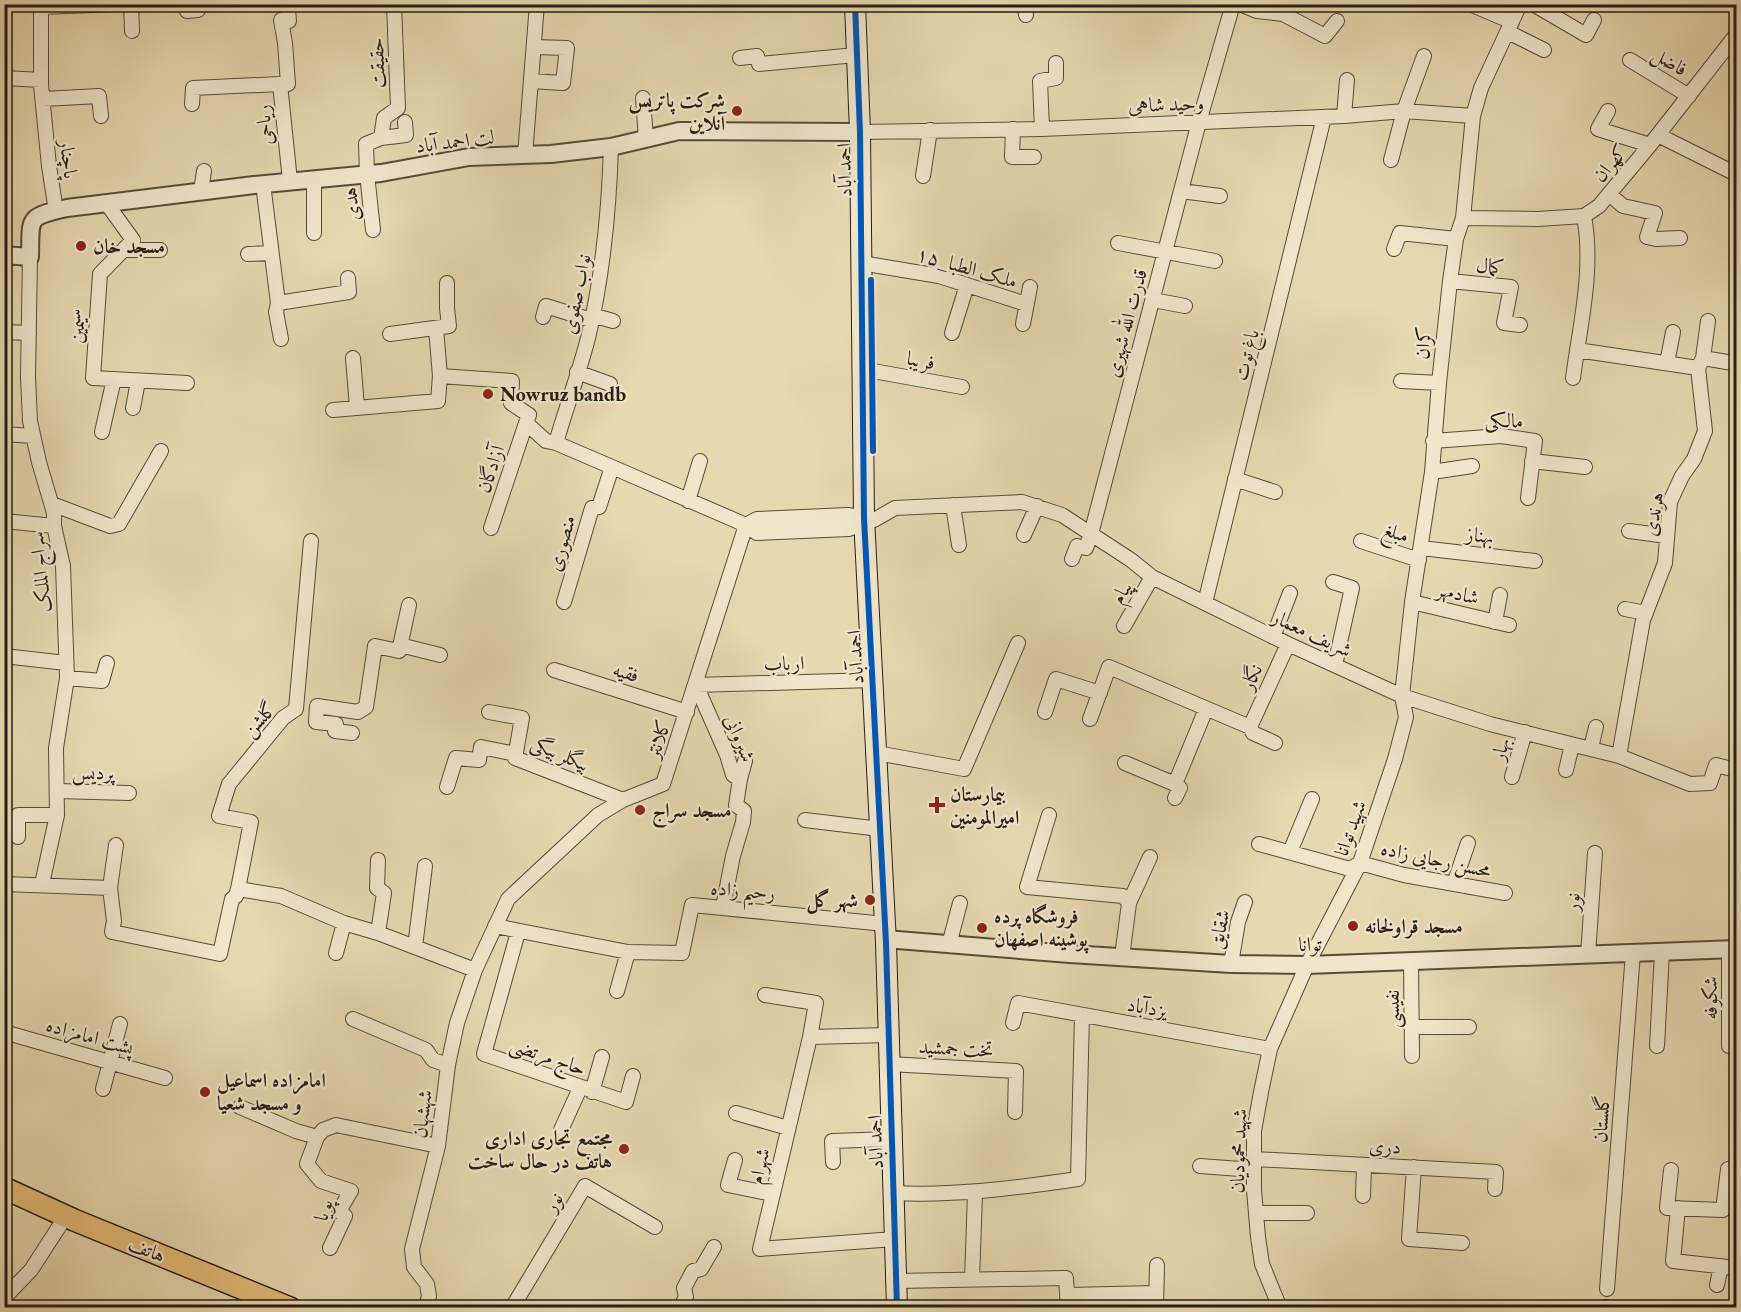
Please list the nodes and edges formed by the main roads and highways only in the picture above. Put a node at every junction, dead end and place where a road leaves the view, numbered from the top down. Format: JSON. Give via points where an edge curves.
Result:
{"nodes":[{"id":1,"x":855,"y":4,"type":"edge"},
{"id":2,"x":863,"y":4,"type":"edge"},
{"id":3,"x":863,"y":132,"type":"junction"},
{"id":4,"x":866,"y":263,"type":"junction"},
{"id":5,"x":867,"y":520,"type":"junction"},
{"id":6,"x":880,"y":754,"type":"junction"},
{"id":7,"x":888,"y":934,"type":"junction"},
{"id":8,"x":893,"y":1065,"type":"junction"},
{"id":9,"x":4,"y":1188,"type":"edge"},
{"id":10,"x":898,"y":1193,"type":"junction"},
{"id":11,"x":901,"y":1281,"type":"junction"},
{"id":12,"x":290,"y":1308,"type":"edge"},
{"id":13,"x":897,"y":1308,"type":"edge"},
{"id":14,"x":906,"y":1308,"type":"edge"}],
"edges":[{"from":1,"to":3,"type":"main road","name":"احمد آباد"},
{"from":2,"to":3,"type":"main road","name":"احمد آباد"},
{"from":3,"to":4,"type":"main road","name":"احمد آباد"},
{"from":4,"to":5,"type":"main road","name":"احمد آباد"},
{"from":4,"to":5,"type":"main road","name":"احمد آباد","via":[[873,370]]},
{"from":5,"to":6,"type":"main road","name":"احمد آباد"},
{"from":5,"to":6,"type":"main road","name":"احمد آباد"},
{"from":6,"to":7,"type":"main road","name":"احمد آباد"},
{"from":6,"to":7,"type":"main road","name":"احمد آباد","via":[[880,829]]},
{"from":7,"to":8,"type":"main road","name":"احمد آباد"},
{"from":7,"to":8,"type":"main road","name":"احمد آباد"},
{"from":8,"to":10,"type":"main road","name":"احمد آباد"},
{"from":8,"to":10,"type":"main road","name":"احمد آباد","via":[[891,1139]]},
{"from":9,"to":12,"type":"main road","name":"هاتف"},
{"from":10,"to":11,"type":"main road","name":"احمد آباد"},
{"from":10,"to":11,"type":"main road","name":"احمد آباد","via":[[895,1239]]},
{"from":11,"to":13,"type":"main road","name":"احمد آباد"},
{"from":11,"to":14,"type":"main road","name":"احمد آباد"}]}
